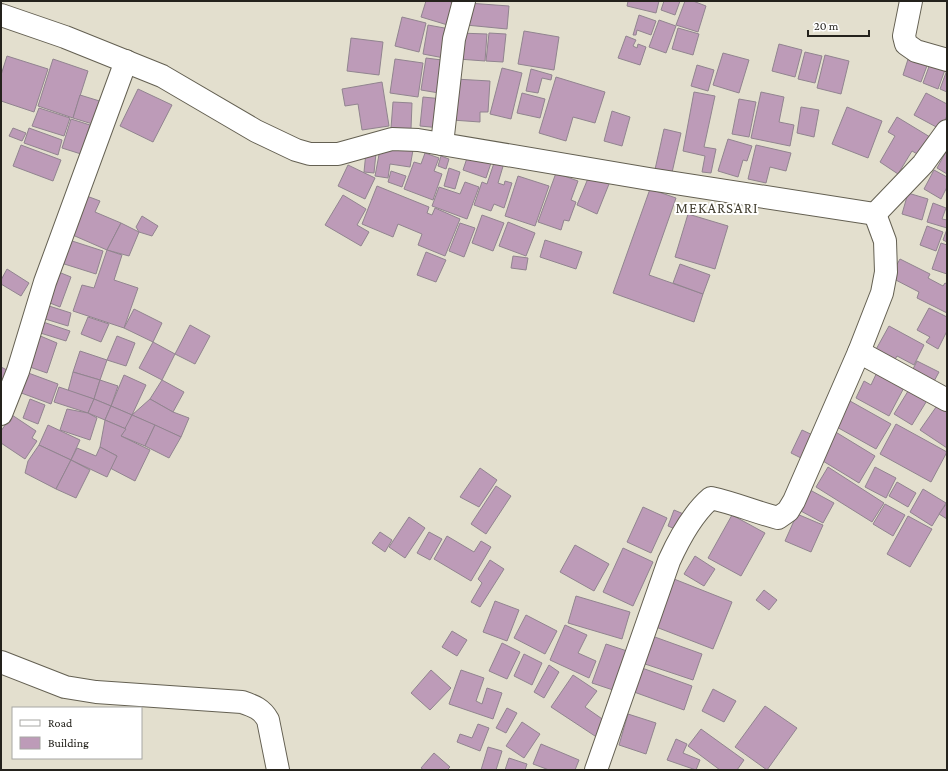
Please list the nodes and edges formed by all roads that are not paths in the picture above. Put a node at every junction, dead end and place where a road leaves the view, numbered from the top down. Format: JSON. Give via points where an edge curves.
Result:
{"nodes":[{"id":1,"x":464,"y":1,"type":"edge"},
{"id":2,"x":911,"y":1,"type":"edge"},
{"id":3,"x":1,"y":15,"type":"edge"},
{"id":4,"x":947,"y":60,"type":"edge"},
{"id":5,"x":126,"y":61,"type":"junction"},
{"id":6,"x":947,"y":131,"type":"edge"},
{"id":7,"x":442,"y":144,"type":"junction"},
{"id":8,"x":875,"y":214,"type":"junction"},
{"id":9,"x":859,"y":352,"type":"junction"},
{"id":10,"x":947,"y":400,"type":"edge"},
{"id":11,"x":1,"y":414,"type":"edge"},
{"id":12,"x":1,"y":662,"type":"edge"},
{"id":13,"x":278,"y":770,"type":"edge"},
{"id":14,"x":596,"y":770,"type":"edge"}],
"edges":[{"from":1,"to":7,"type":"street","via":[[454,39]]},
{"from":2,"to":4,"type":"street","via":[[904,36],[906,44],[916,51]]},
{"from":3,"to":5,"type":"street"},
{"from":5,"to":7,"type":"street","via":[[162,76],[256,131],[310,154],[338,154],[392,138]]},
{"from":5,"to":11,"type":"street","via":[[43,288],[18,371]]},
{"from":6,"to":8,"type":"street","via":[[923,164]]},
{"from":7,"to":8,"type":"street"},
{"from":8,"to":9,"type":"street","via":[[885,241],[886,272],[882,293]]},
{"from":9,"to":10,"type":"street"},
{"from":9,"to":14,"type":"street","via":[[788,511],[778,518],[711,498],[701,506],[676,544]]},
{"from":12,"to":13,"type":"street","via":[[65,688],[242,702],[252,705],[264,713],[268,720]]}]}
